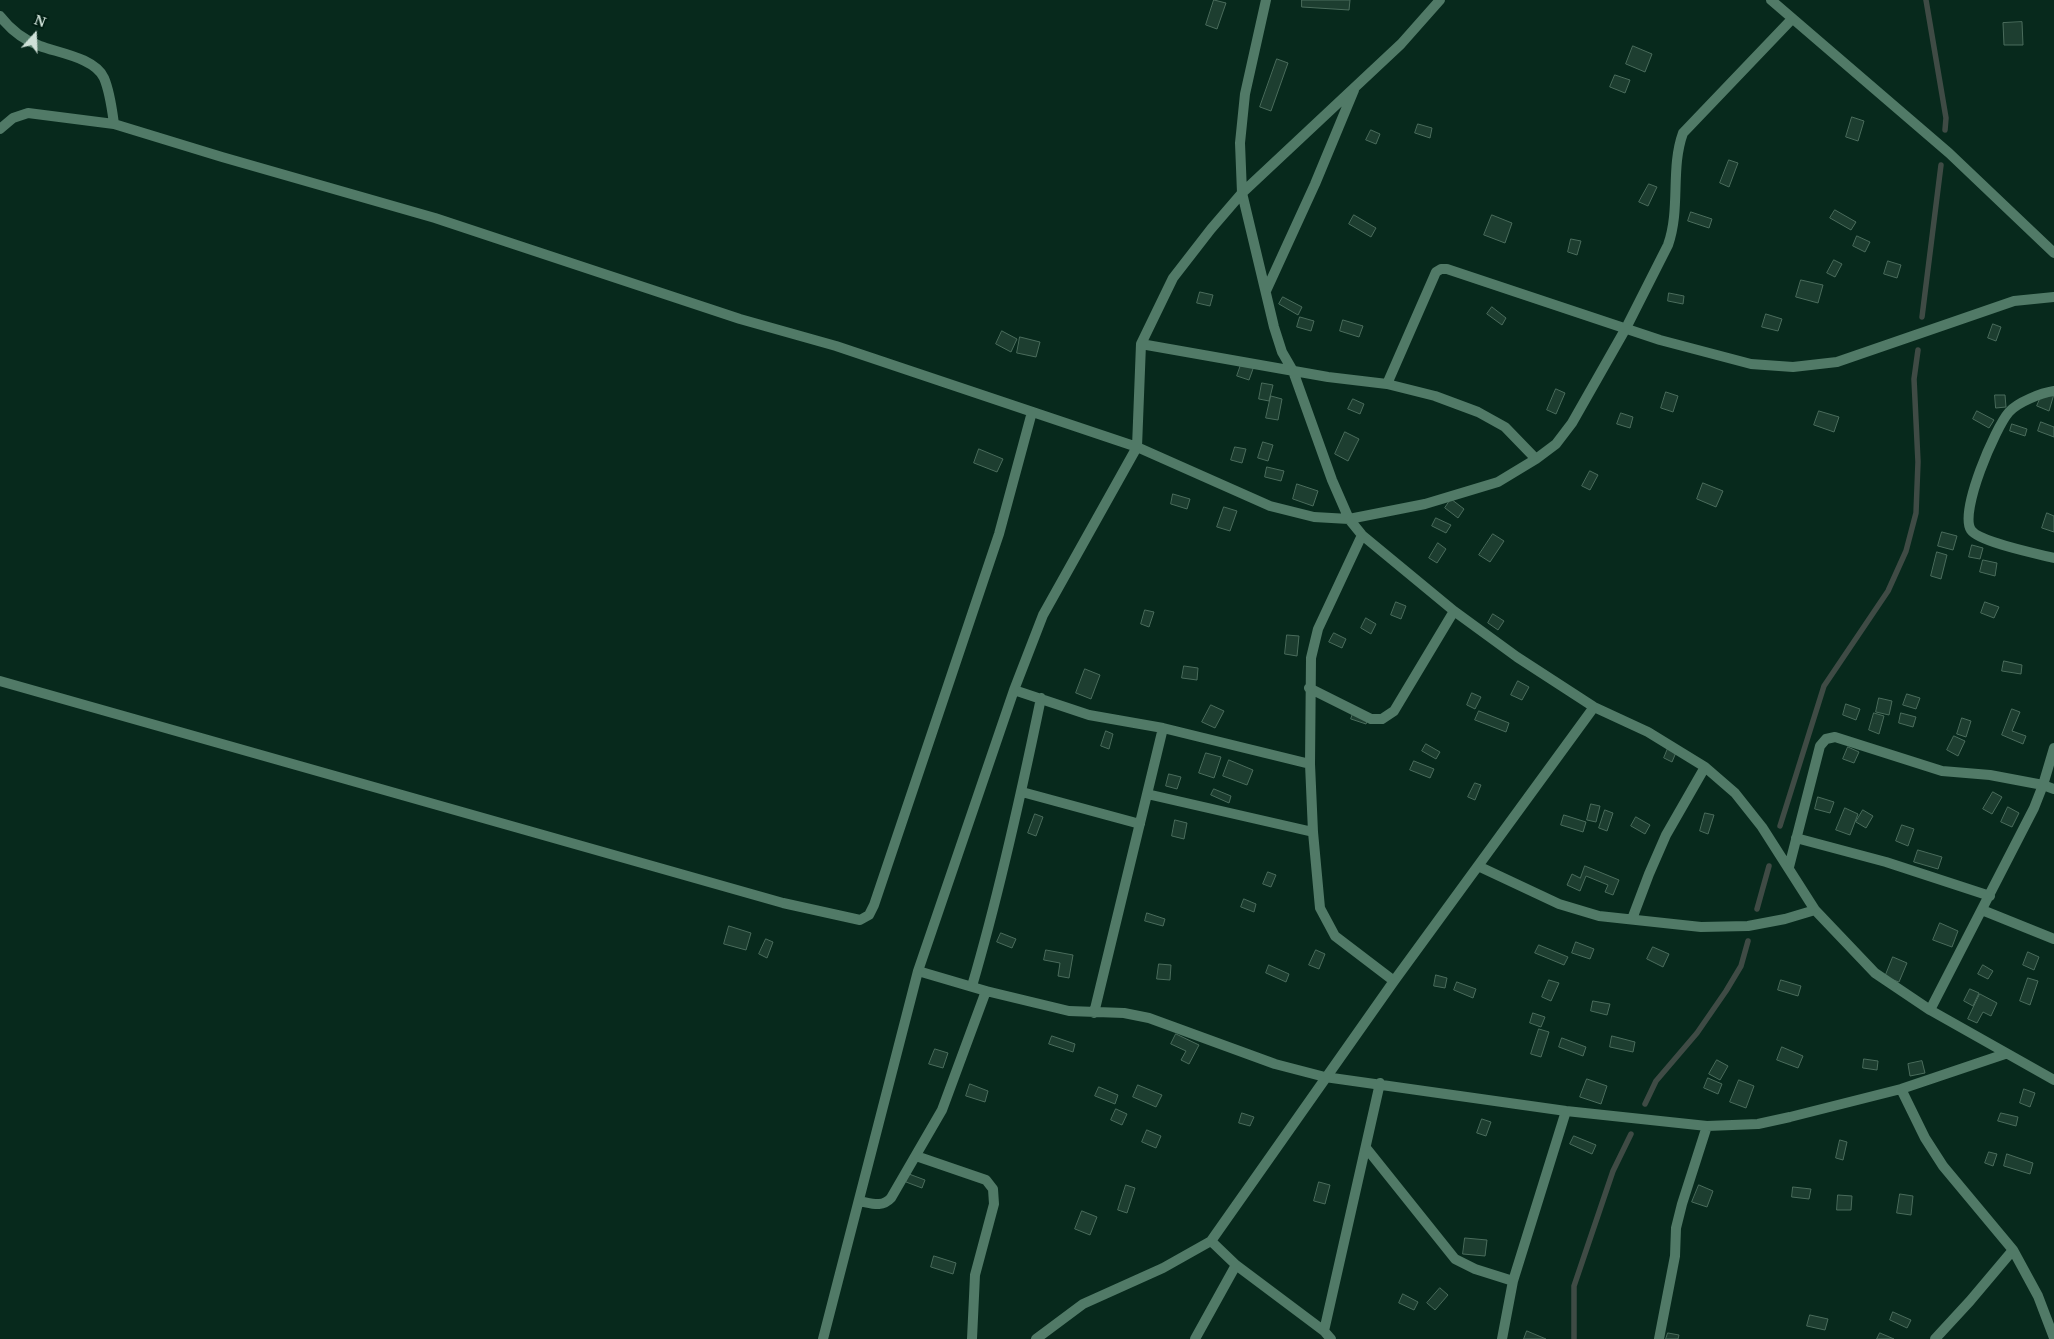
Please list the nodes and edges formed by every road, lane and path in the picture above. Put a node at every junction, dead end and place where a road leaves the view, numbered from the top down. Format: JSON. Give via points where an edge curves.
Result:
{"nodes":[{"id":1,"x":1266,"y":0,"type":"edge"},
{"id":2,"x":1440,"y":0,"type":"edge"},
{"id":3,"x":1771,"y":0,"type":"edge"},
{"id":4,"x":0,"y":16,"type":"edge"},
{"id":5,"x":1792,"y":19,"type":"junction"},
{"id":6,"x":1355,"y":86,"type":"junction"},
{"id":7,"x":114,"y":124,"type":"junction"},
{"id":8,"x":0,"y":130,"type":"edge"},
{"id":9,"x":1242,"y":193,"type":"junction"},
{"id":10,"x":2054,"y":253,"type":"edge"},
{"id":11,"x":1266,"y":291,"type":"junction"},
{"id":12,"x":2054,"y":297,"type":"edge"},
{"id":13,"x":1626,"y":328,"type":"junction"},
{"id":14,"x":1141,"y":344,"type":"junction"},
{"id":15,"x":1293,"y":371,"type":"junction"},
{"id":16,"x":1387,"y":384,"type":"junction"},
{"id":17,"x":2054,"y":391,"type":"edge"},
{"id":18,"x":1032,"y":412,"type":"junction"},
{"id":19,"x":1137,"y":447,"type":"junction"},
{"id":20,"x":1536,"y":460,"type":"junction"},
{"id":21,"x":1349,"y":519,"type":"junction"},
{"id":22,"x":1362,"y":535,"type":"junction"},
{"id":23,"x":2054,"y":558,"type":"edge"},
{"id":24,"x":1454,"y":611,"type":"junction"},
{"id":25,"x":0,"y":681,"type":"edge"},
{"id":26,"x":1309,"y":688,"type":"junction"},
{"id":27,"x":1014,"y":690,"type":"junction"},
{"id":28,"x":1041,"y":698,"type":"junction"},
{"id":29,"x":1594,"y":707,"type":"junction"},
{"id":30,"x":1163,"y":728,"type":"junction"},
{"id":31,"x":2054,"y":748,"type":"edge"},
{"id":32,"x":1310,"y":764,"type":"junction"},
{"id":33,"x":1705,"y":766,"type":"junction"},
{"id":34,"x":2044,"y":785,"type":"junction"},
{"id":35,"x":2054,"y":789,"type":"edge"},
{"id":36,"x":1022,"y":792,"type":"junction"},
{"id":37,"x":1147,"y":794,"type":"junction"},
{"id":38,"x":1140,"y":824,"type":"junction"},
{"id":39,"x":1313,"y":832,"type":"junction"},
{"id":40,"x":1796,"y":838,"type":"junction"},
{"id":41,"x":1478,"y":866,"type":"junction"},
{"id":42,"x":1788,"y":867,"type":"junction"},
{"id":43,"x":1990,"y":896,"type":"junction"},
{"id":44,"x":1815,"y":910,"type":"junction"},
{"id":45,"x":1982,"y":910,"type":"junction"},
{"id":46,"x":1632,"y":919,"type":"junction"},
{"id":47,"x":2054,"y":939,"type":"edge"},
{"id":48,"x":918,"y":971,"type":"junction"},
{"id":49,"x":1394,"y":981,"type":"junction"},
{"id":50,"x":972,"y":986,"type":"junction"},
{"id":51,"x":986,"y":991,"type":"junction"},
{"id":52,"x":1930,"y":1010,"type":"junction"},
{"id":53,"x":1094,"y":1013,"type":"junction"},
{"id":54,"x":2005,"y":1054,"type":"junction"},
{"id":55,"x":1325,"y":1077,"type":"junction"},
{"id":56,"x":2054,"y":1080,"type":"edge"},
{"id":57,"x":1380,"y":1084,"type":"junction"},
{"id":58,"x":1901,"y":1089,"type":"junction"},
{"id":59,"x":1566,"y":1110,"type":"junction"},
{"id":60,"x":1707,"y":1126,"type":"junction"},
{"id":61,"x":1366,"y":1149,"type":"junction"},
{"id":62,"x":916,"y":1156,"type":"junction"},
{"id":63,"x":859,"y":1201,"type":"junction"},
{"id":64,"x":1211,"y":1241,"type":"junction"},
{"id":65,"x":2013,"y":1250,"type":"junction"},
{"id":66,"x":1236,"y":1265,"type":"junction"},
{"id":67,"x":1513,"y":1281,"type":"junction"},
{"id":68,"x":1324,"y":1331,"type":"junction"},
{"id":69,"x":2054,"y":1338,"type":"edge"},
{"id":70,"x":824,"y":1339,"type":"edge"},
{"id":71,"x":972,"y":1339,"type":"edge"},
{"id":72,"x":1036,"y":1339,"type":"edge"},
{"id":73,"x":1196,"y":1339,"type":"edge"},
{"id":74,"x":1331,"y":1339,"type":"edge"},
{"id":75,"x":1502,"y":1339,"type":"edge"},
{"id":76,"x":1659,"y":1339,"type":"edge"},
{"id":77,"x":1935,"y":1339,"type":"edge"}],
"edges":[{"from":1,"to":9,"type":"street","via":[[1245,94],[1240,143]]},
{"from":2,"to":6,"type":"street","via":[[1401,44]]},
{"from":3,"to":5,"type":"street"},
{"from":4,"to":7,"type":"street","via":[[21,36],[94,66],[104,77]]},
{"from":5,"to":10,"type":"street","via":[[1949,153]]},
{"from":5,"to":13,"type":"street","via":[[1683,133],[1678,149],[1673,230]]},
{"from":6,"to":9,"type":"street"},
{"from":6,"to":11,"type":"street"},
{"from":7,"to":8,"type":"street","via":[[28,114],[13,118]]},
{"from":7,"to":18,"type":"street","via":[[435,218]]},
{"from":9,"to":11,"type":"street"},
{"from":9,"to":14,"type":"street","via":[[1173,278]]},
{"from":11,"to":15,"type":"street","via":[[1282,352]]},
{"from":12,"to":13,"type":"street","via":[[2014,301],[1837,362],[1793,367],[1751,364]]},
{"from":13,"to":16,"type":"street","via":[[1441,269],[1436,272]]},
{"from":13,"to":20,"type":"street","via":[[1572,423],[1556,444]]},
{"from":14,"to":15,"type":"street"},
{"from":14,"to":19,"type":"street"},
{"from":15,"to":16,"type":"street"},
{"from":15,"to":21,"type":"street"},
{"from":16,"to":20,"type":"street","via":[[1435,396],[1478,412],[1505,427]]},
{"from":17,"to":23,"type":"street","via":[[2035,396],[2010,411],[1991,441],[1976,482],[1968,520],[1971,531],[1986,540]]},
{"from":18,"to":19,"type":"street"},
{"from":18,"to":25,"type":"street","via":[[999,534],[877,896],[868,915],[860,920],[764,898]]},
{"from":19,"to":21,"type":"street","via":[[1270,506],[1314,517]]},
{"from":19,"to":27,"type":"street","via":[[1043,614]]},
{"from":20,"to":21,"type":"street","via":[[1498,482],[1425,504]]},
{"from":21,"to":22,"type":"street"},
{"from":22,"to":24,"type":"street"},
{"from":22,"to":26,"type":"street","via":[[1318,629],[1311,658]]},
{"from":24,"to":26,"type":"street","via":[[1394,712],[1382,719],[1371,719]]},
{"from":24,"to":29,"type":"street"},
{"from":26,"to":32,"type":"street"},
{"from":27,"to":28,"type":"street"},
{"from":27,"to":48,"type":"street"},
{"from":28,"to":30,"type":"street","via":[[1089,715]]},
{"from":28,"to":36,"type":"street"},
{"from":29,"to":33,"type":"street","via":[[1648,732]]},
{"from":29,"to":41,"type":"street"},
{"from":30,"to":32,"type":"street"},
{"from":30,"to":37,"type":"street"},
{"from":31,"to":34,"type":"street"},
{"from":32,"to":39,"type":"street"},
{"from":33,"to":42,"type":"street","via":[[1735,793]]},
{"from":33,"to":46,"type":"street","via":[[1666,835]]},
{"from":34,"to":35,"type":"street"},
{"from":34,"to":40,"type":"street","via":[[1942,772],[1835,737],[1826,739],[1820,746]]},
{"from":34,"to":43,"type":"street"},
{"from":36,"to":38,"type":"street"},
{"from":36,"to":50,"type":"street"},
{"from":37,"to":38,"type":"street"},
{"from":37,"to":39,"type":"street"},
{"from":38,"to":53,"type":"street"},
{"from":39,"to":49,"type":"street","via":[[1320,908],[1335,936]]},
{"from":40,"to":42,"type":"street"},
{"from":40,"to":43,"type":"street","via":[[1886,862]]},
{"from":41,"to":46,"type":"street","via":[[1559,904],[1599,916]]},
{"from":41,"to":49,"type":"street"},
{"from":42,"to":44,"type":"street"},
{"from":43,"to":45,"type":"street"},
{"from":44,"to":46,"type":"street","via":[[1748,926],[1701,927]]},
{"from":44,"to":52,"type":"street","via":[[1875,973]]},
{"from":45,"to":47,"type":"street"},
{"from":45,"to":52,"type":"street"},
{"from":48,"to":50,"type":"street"},
{"from":48,"to":63,"type":"street"},
{"from":49,"to":55,"type":"street"},
{"from":50,"to":51,"type":"street"},
{"from":51,"to":53,"type":"street","via":[[1069,1011]]},
{"from":51,"to":62,"type":"street","via":[[942,1110]]},
{"from":52,"to":54,"type":"street"},
{"from":53,"to":55,"type":"street","via":[[1124,1013],[1150,1018],[1267,1061]]},
{"from":54,"to":56,"type":"street"},
{"from":54,"to":58,"type":"street"},
{"from":55,"to":57,"type":"street"},
{"from":55,"to":64,"type":"street"},
{"from":57,"to":59,"type":"street"},
{"from":57,"to":61,"type":"street"},
{"from":58,"to":60,"type":"street","via":[[1758,1124]]},
{"from":58,"to":65,"type":"street","via":[[1943,1166]]},
{"from":59,"to":60,"type":"street"},
{"from":59,"to":67,"type":"street"},
{"from":60,"to":76,"type":"street","via":[[1676,1228],[1676,1256]]},
{"from":61,"to":67,"type":"street","via":[[1455,1260]]},
{"from":61,"to":68,"type":"street"},
{"from":62,"to":63,"type":"street","via":[[886,1203]]},
{"from":62,"to":71,"type":"street","via":[[986,1180],[993,1188],[994,1204],[975,1275]]},
{"from":63,"to":70,"type":"street"},
{"from":64,"to":66,"type":"street"},
{"from":64,"to":72,"type":"street","via":[[1163,1268],[1083,1304]]},
{"from":65,"to":69,"type":"street","via":[[2038,1296]]},
{"from":65,"to":77,"type":"street"},
{"from":66,"to":68,"type":"street"},
{"from":66,"to":73,"type":"street"},
{"from":67,"to":75,"type":"street"},
{"from":68,"to":74,"type":"street"}]}
